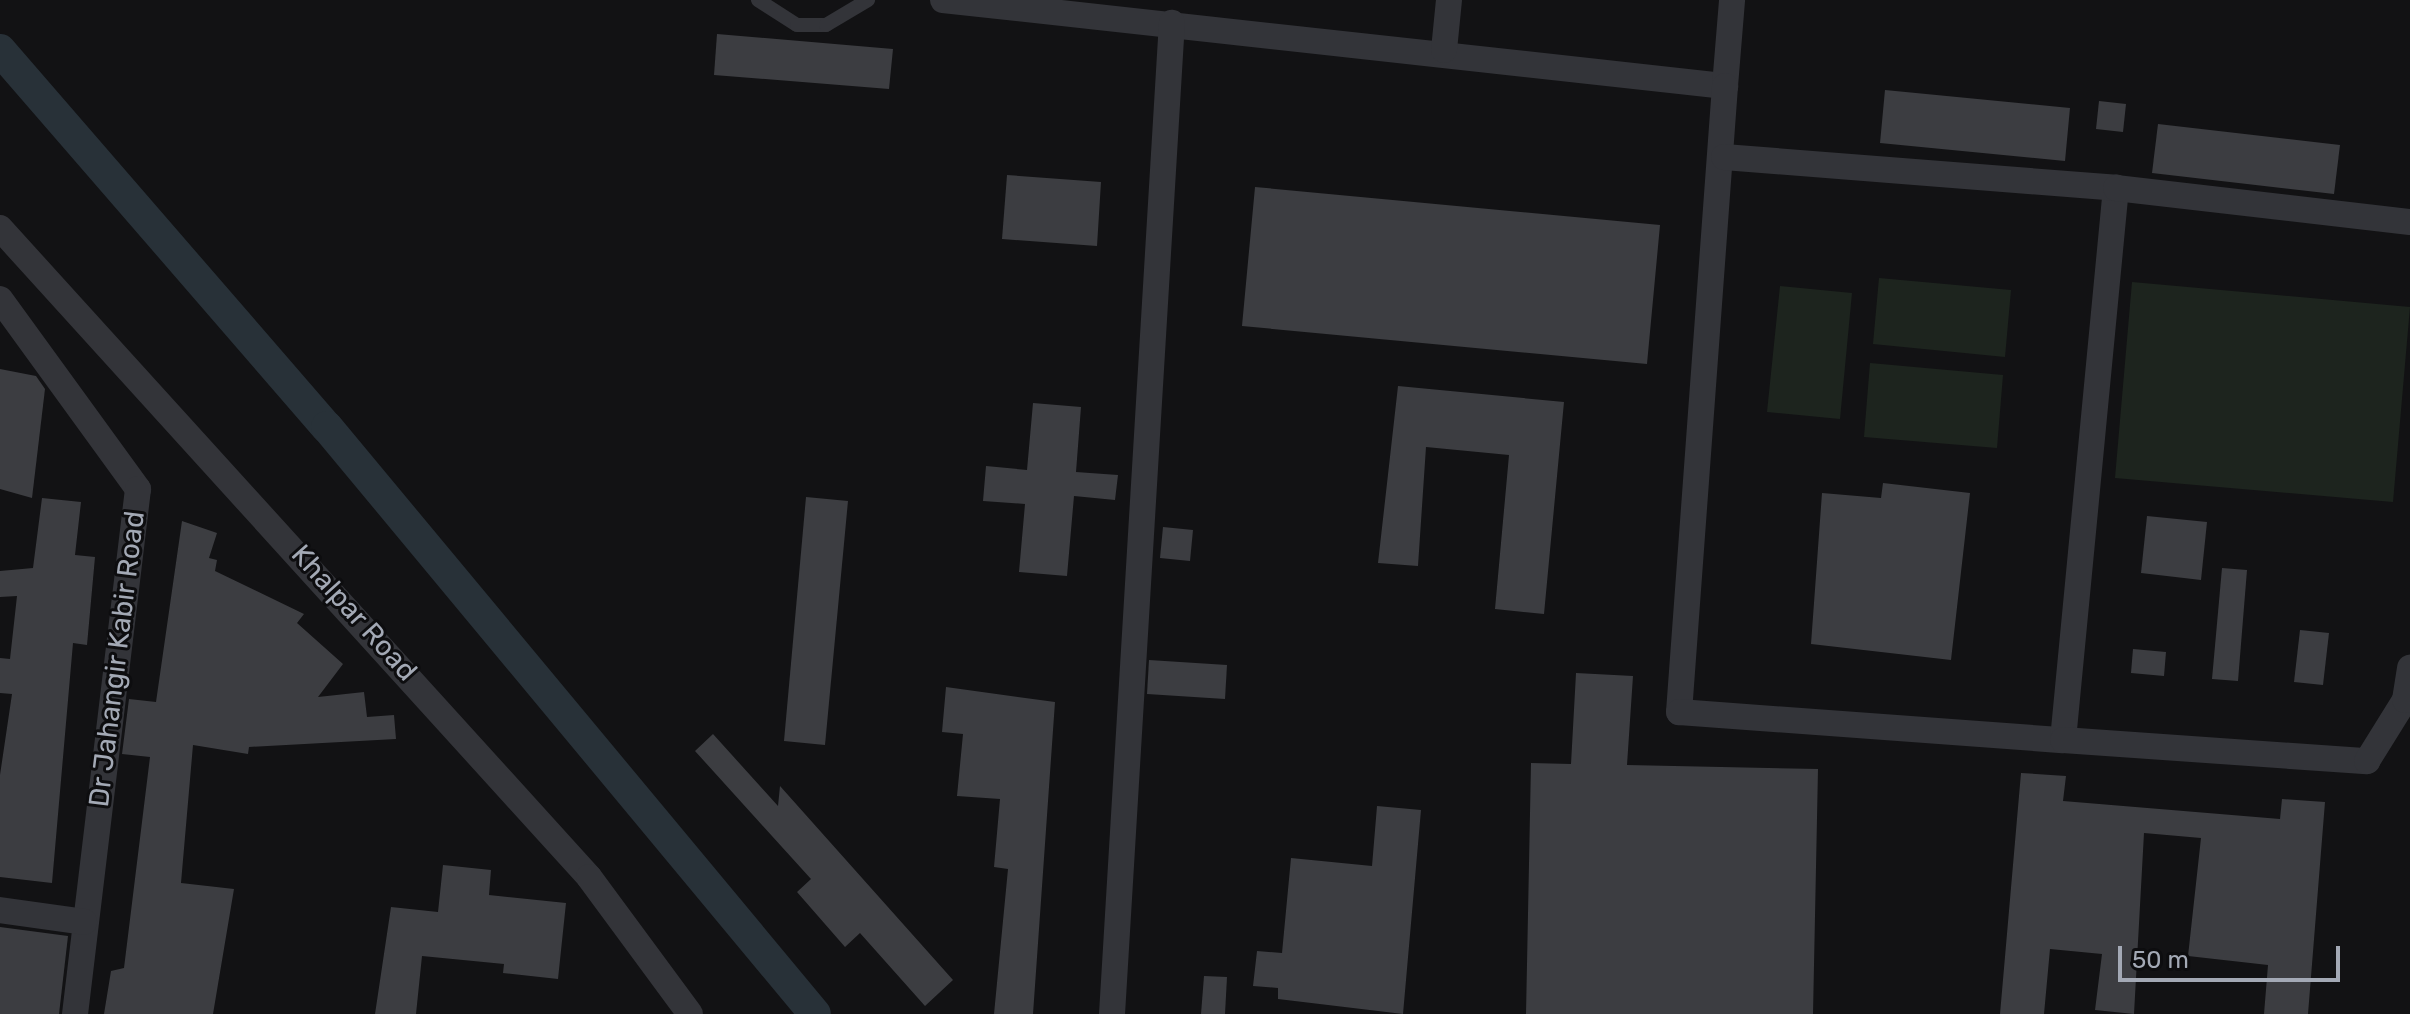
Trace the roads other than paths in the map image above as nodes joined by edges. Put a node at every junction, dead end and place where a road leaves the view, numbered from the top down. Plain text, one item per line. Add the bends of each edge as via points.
1 (758, 0) edge
2 (868, 0) edge
3 (943, 0) edge
4 (1449, 0) edge
5 (1732, 0) edge
6 (1172, 23) junction
7 (1444, 50) junction
8 (1725, 86) junction
9 (1724, 157) junction
10 (2116, 188) junction
11 (2410, 222) edge
12 (0, 228) edge
13 (0, 299) edge
14 (2410, 667) edge
15 (2063, 740) junction
16 (0, 910) edge
17 (84, 922) junction
18 (75, 1014) edge
19 (690, 1014) edge
20 (1112, 1014) edge

1 - 2 lane via 797,25 826,25
3 - 6 street
4 - 7 street
5 - 8 street
6 - 7 street
6 - 20 street
7 - 8 street
8 - 9 street
9 - 10 street
9 - 15 street via 1679,712
10 - 11 street
10 - 15 street
12 - 19 street, Khalpar Road via 589,877
13 - 17 street, Dr Jahangir Kabir Road via 138,489
14 - 15 street via 2405,700 2367,761
16 - 17 street
17 - 18 street, Dr Jahangir Kabir Road

